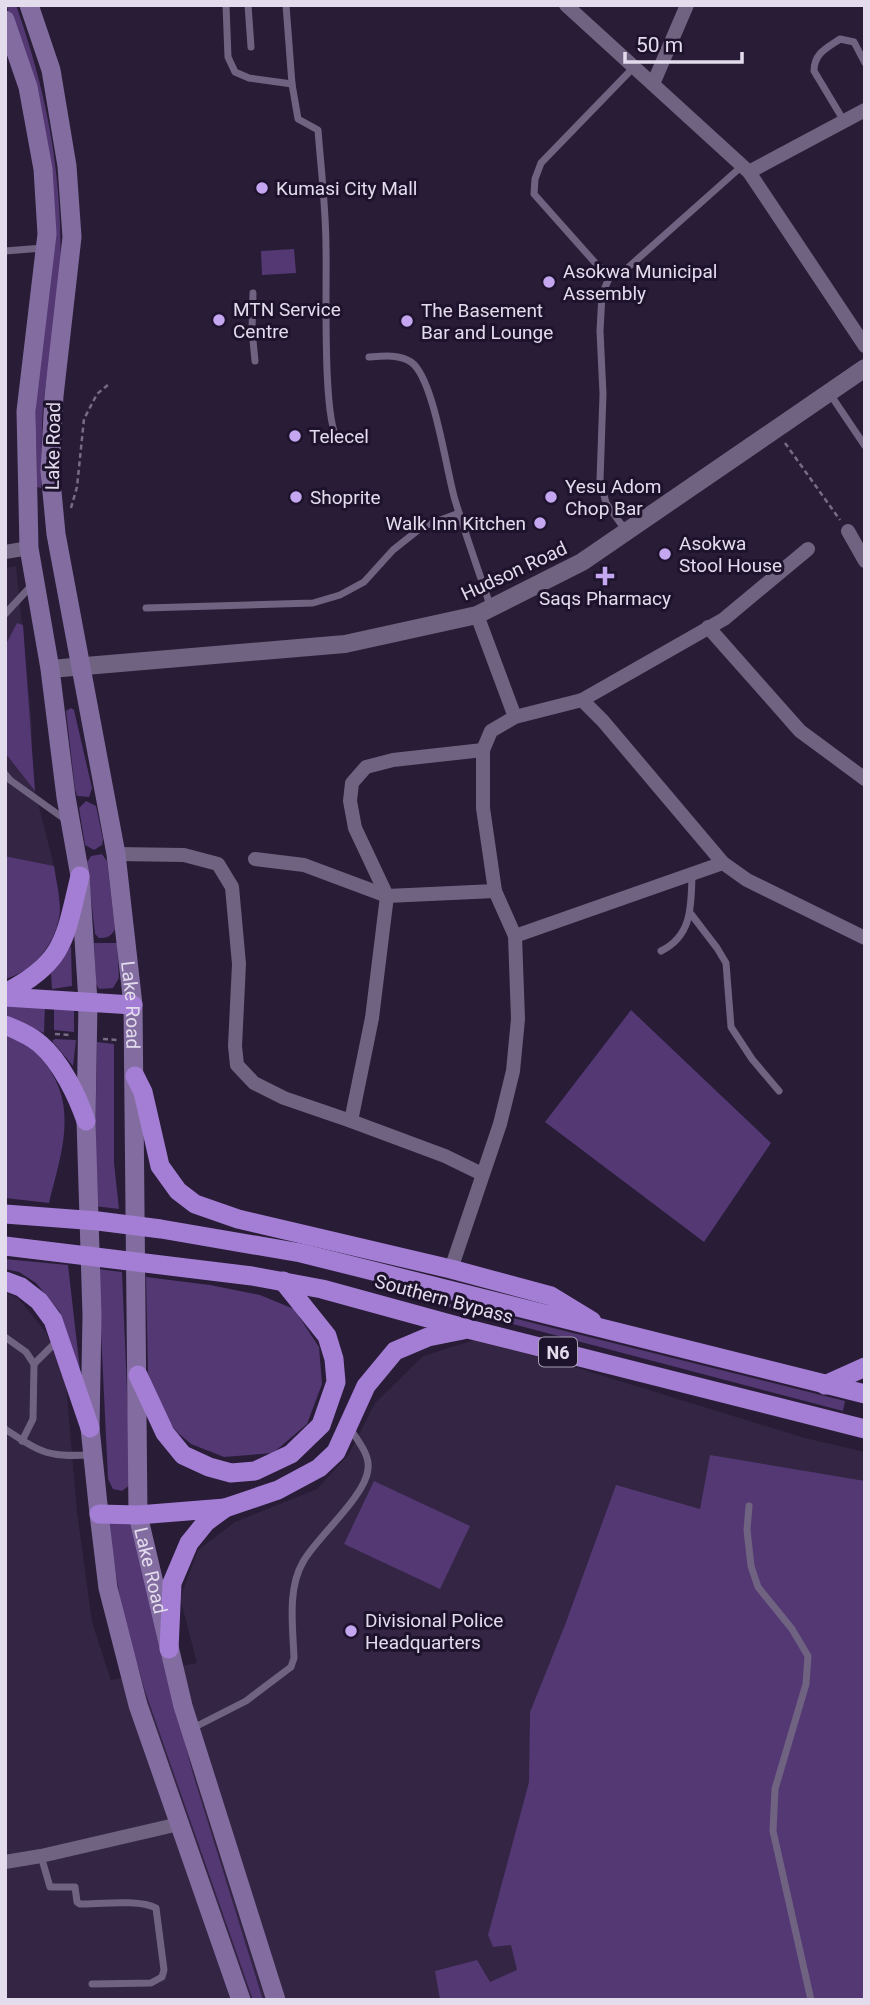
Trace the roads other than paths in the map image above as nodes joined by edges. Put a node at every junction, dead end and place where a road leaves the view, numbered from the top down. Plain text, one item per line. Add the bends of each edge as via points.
1 (29, 5) edge
2 (226, 5) edge
3 (248, 5) edge
4 (286, 5) edge
5 (566, 5) edge
6 (687, 5) edge
7 (5, 20) edge
8 (251, 47) dead end
9 (865, 63) edge
10 (634, 66) junction
11 (292, 84) junction
12 (653, 84) junction
13 (865, 110) edge
14 (844, 121) junction
15 (745, 169) junction
16 (45, 247) junction
17 (5, 251) edge
18 (611, 274) junction
19 (253, 293) dead end
20 (865, 346) edge
21 (369, 357) dead end
22 (255, 361) dead end
23 (865, 368) edge
24 (830, 393) junction
25 (338, 440) dead end
26 (865, 446) edge
27 (459, 513) junction
28 (848, 531) road end
29 (626, 532) junction
30 (29, 548) junction
31 (808, 549) dead end
32 (5, 552) edge
33 (865, 561) edge
34 (35, 582) junction
35 (146, 608) dead end
36 (484, 611) junction
37 (5, 614) edge
38 (708, 627) junction
39 (82, 665) junction
40 (50, 669) junction
41 (582, 700) junction
42 (515, 717) junction
43 (483, 750) junction
44 (5, 774) edge
45 (865, 779) edge
46 (70, 822) junction
47 (116, 854) junction
48 (255, 859) dead end
49 (723, 863) junction
50 (692, 874) junction
51 (80, 876) junction
52 (495, 891) junction
53 (387, 896) junction
54 (691, 914) junction
55 (515, 936) junction
56 (865, 938) edge
57 (661, 951) dead end
58 (5, 995) edge
59 (88, 1002) junction
60 (133, 1005) junction
61 (5, 1025) edge
62 (135, 1076) junction
63 (779, 1091) dead end
64 (86, 1121) junction
65 (351, 1121) junction
66 (482, 1174) junction
67 (5, 1214) edge
68 (5, 1246) edge
69 (451, 1269) junction
70 (5, 1281) edge
71 (283, 1281) junction
72 (468, 1329) junction
73 (604, 1329) junction
74 (5, 1337) edge
75 (59, 1339) junction
76 (34, 1364) junction
77 (865, 1367) edge
78 (138, 1375) junction
79 (825, 1385) junction
80 (865, 1394) edge
81 (864, 1426) edge
82 (90, 1427) junction
83 (349, 1427) junction
84 (5, 1429) edge
85 (22, 1441) junction
86 (93, 1455) junction
87 (749, 1507) dead end
88 (225, 1508) junction
89 (99, 1514) junction
90 (138, 1515) junction
91 (169, 1649) junction
92 (190, 1730) junction
93 (179, 1824) junction
94 (41, 1856) junction
95 (5, 1862) edge
96 (92, 1984) dead end
97 (241, 2000) edge
98 (276, 2000) edge
99 (811, 2000) edge

1 - 39 main road, Lake Road via 51,70 67,166 72,237 50,471 56,534
2 - 11 lane via 228,57 234,72
3 - 8 lane
4 - 11 lane
5 - 10 street
6 - 12 street
7 - 16 main road, Lake Road via 28,87 43,169
9 - 14 lane via 854,42 840,39 814,62 814,71
10 - 12 street
10 - 18 lane via 541,163 535,179 534,194 598,266
11 - 25 lane via 298,119 318,130 330,401
12 - 15 street
13 - 14 street
14 - 15 street
15 - 18 lane via 623,272
15 - 20 street
16 - 17 lane
16 - 30 main road, Lake Road via 26,411
18 - 29 lane via 602,294 600,331 600,480 606,503
19 - 22 lane
21 - 27 lane via 396,356 412,362 422,375
23 - 24 street, Hudson Road
24 - 26 lane
24 - 29 street, Hudson Road
27 - 35 lane via 422,527 364,582 340,595 313,603
27 - 36 lane
28 - 33 street
29 - 36 street, Hudson Road via 582,562
30 - 32 street
30 - 34 main road, Lake Road
31 - 38 street via 724,619
34 - 37 lane
34 - 40 main road, Lake Road
36 - 39 street, Hudson Road via 345,644
36 - 42 street
38 - 41 street
38 - 45 street via 800,731
39 - 40 street, Hudson Road
39 - 47 main road, Lake Road
40 - 46 main road, Lake Road
41 - 42 street
41 - 49 street
42 - 43 street via 491,731
43 - 52 street via 483,808
43 - 53 street via 393,760 366,767 352,783 355,828
44 - 46 lane
46 - 51 main road, Lake Road
47 - 60 main road, Lake Road
47 - 65 street via 184,855 218,864 232,887 239,964 237,1065 254,1083 284,1098
48 - 53 street via 304,865
49 - 50 street
49 - 56 street via 747,880
50 - 54 lane
50 - 55 street
51 - 58 highway via 65,935 52,960
51 - 59 main road, Lake Road
52 - 53 street
52 - 55 street
53 - 65 street via 372,1017
54 - 57 lane via 679,938
54 - 63 lane via 726,963 731,1027
55 - 66 street via 518,1019 513,1071
58 - 59 highway
59 - 60 highway
59 - 64 main road, Lake Road
60 - 62 main road, Lake Road
61 - 64 highway via 41,1045 67,1079
62 - 69 highway via 160,1166 177,1191 195,1203 238,1219
62 - 78 main road, Lake Road
64 - 82 main road, Lake Road
65 - 66 street
66 - 69 street
67 - 73 highway, Southern Bypass / N6 via 161,1229 301,1253
68 - 71 highway, Southern Bypass / N6
69 - 73 highway via 551,1296
70 - 75 highway via 39,1301 53,1320
71 - 72 highway, Southern Bypass / N6
71 - 78 highway via 327,1336 336,1382 321,1425 291,1454 255,1471 231,1473 183,1455 165,1433
72 - 81 highway, Southern Bypass / N6
72 - 83 highway via 428,1337 395,1351 366,1386
73 - 79 highway, Southern Bypass / N6
74 - 76 lane via 19,1345
75 - 76 lane
75 - 82 highway
76 - 85 lane via 33,1419
77 - 79 highway
78 - 90 main road, Lake Road
79 - 80 highway, Southern Bypass / N6
82 - 86 main road, Lake Road
83 - 88 highway via 336,1452 318,1468 278,1490
83 - 92 lane via 369,1469 362,1486 302,1562 292,1615 291,1667 246,1701
84 - 85 lane
85 - 86 lane via 57,1457
86 - 89 main road, Lake Road
87 - 99 lane via 751,1566 758,1587 808,1656 806,1684 775,1789 773,1831
88 - 90 highway
88 - 91 highway via 206,1522 189,1544 172,1583
89 - 90 highway
89 - 93 main road, Lake Road via 108,1588 138,1705
90 - 91 main road, Lake Road
91 - 92 main road, Lake Road
92 - 98 main road, Lake Road
93 - 94 street
93 - 97 main road, Lake Road
94 - 95 street
94 - 96 lane via 50,1887 75,1887 79,1904 156,1908 162,1977 151,1983

